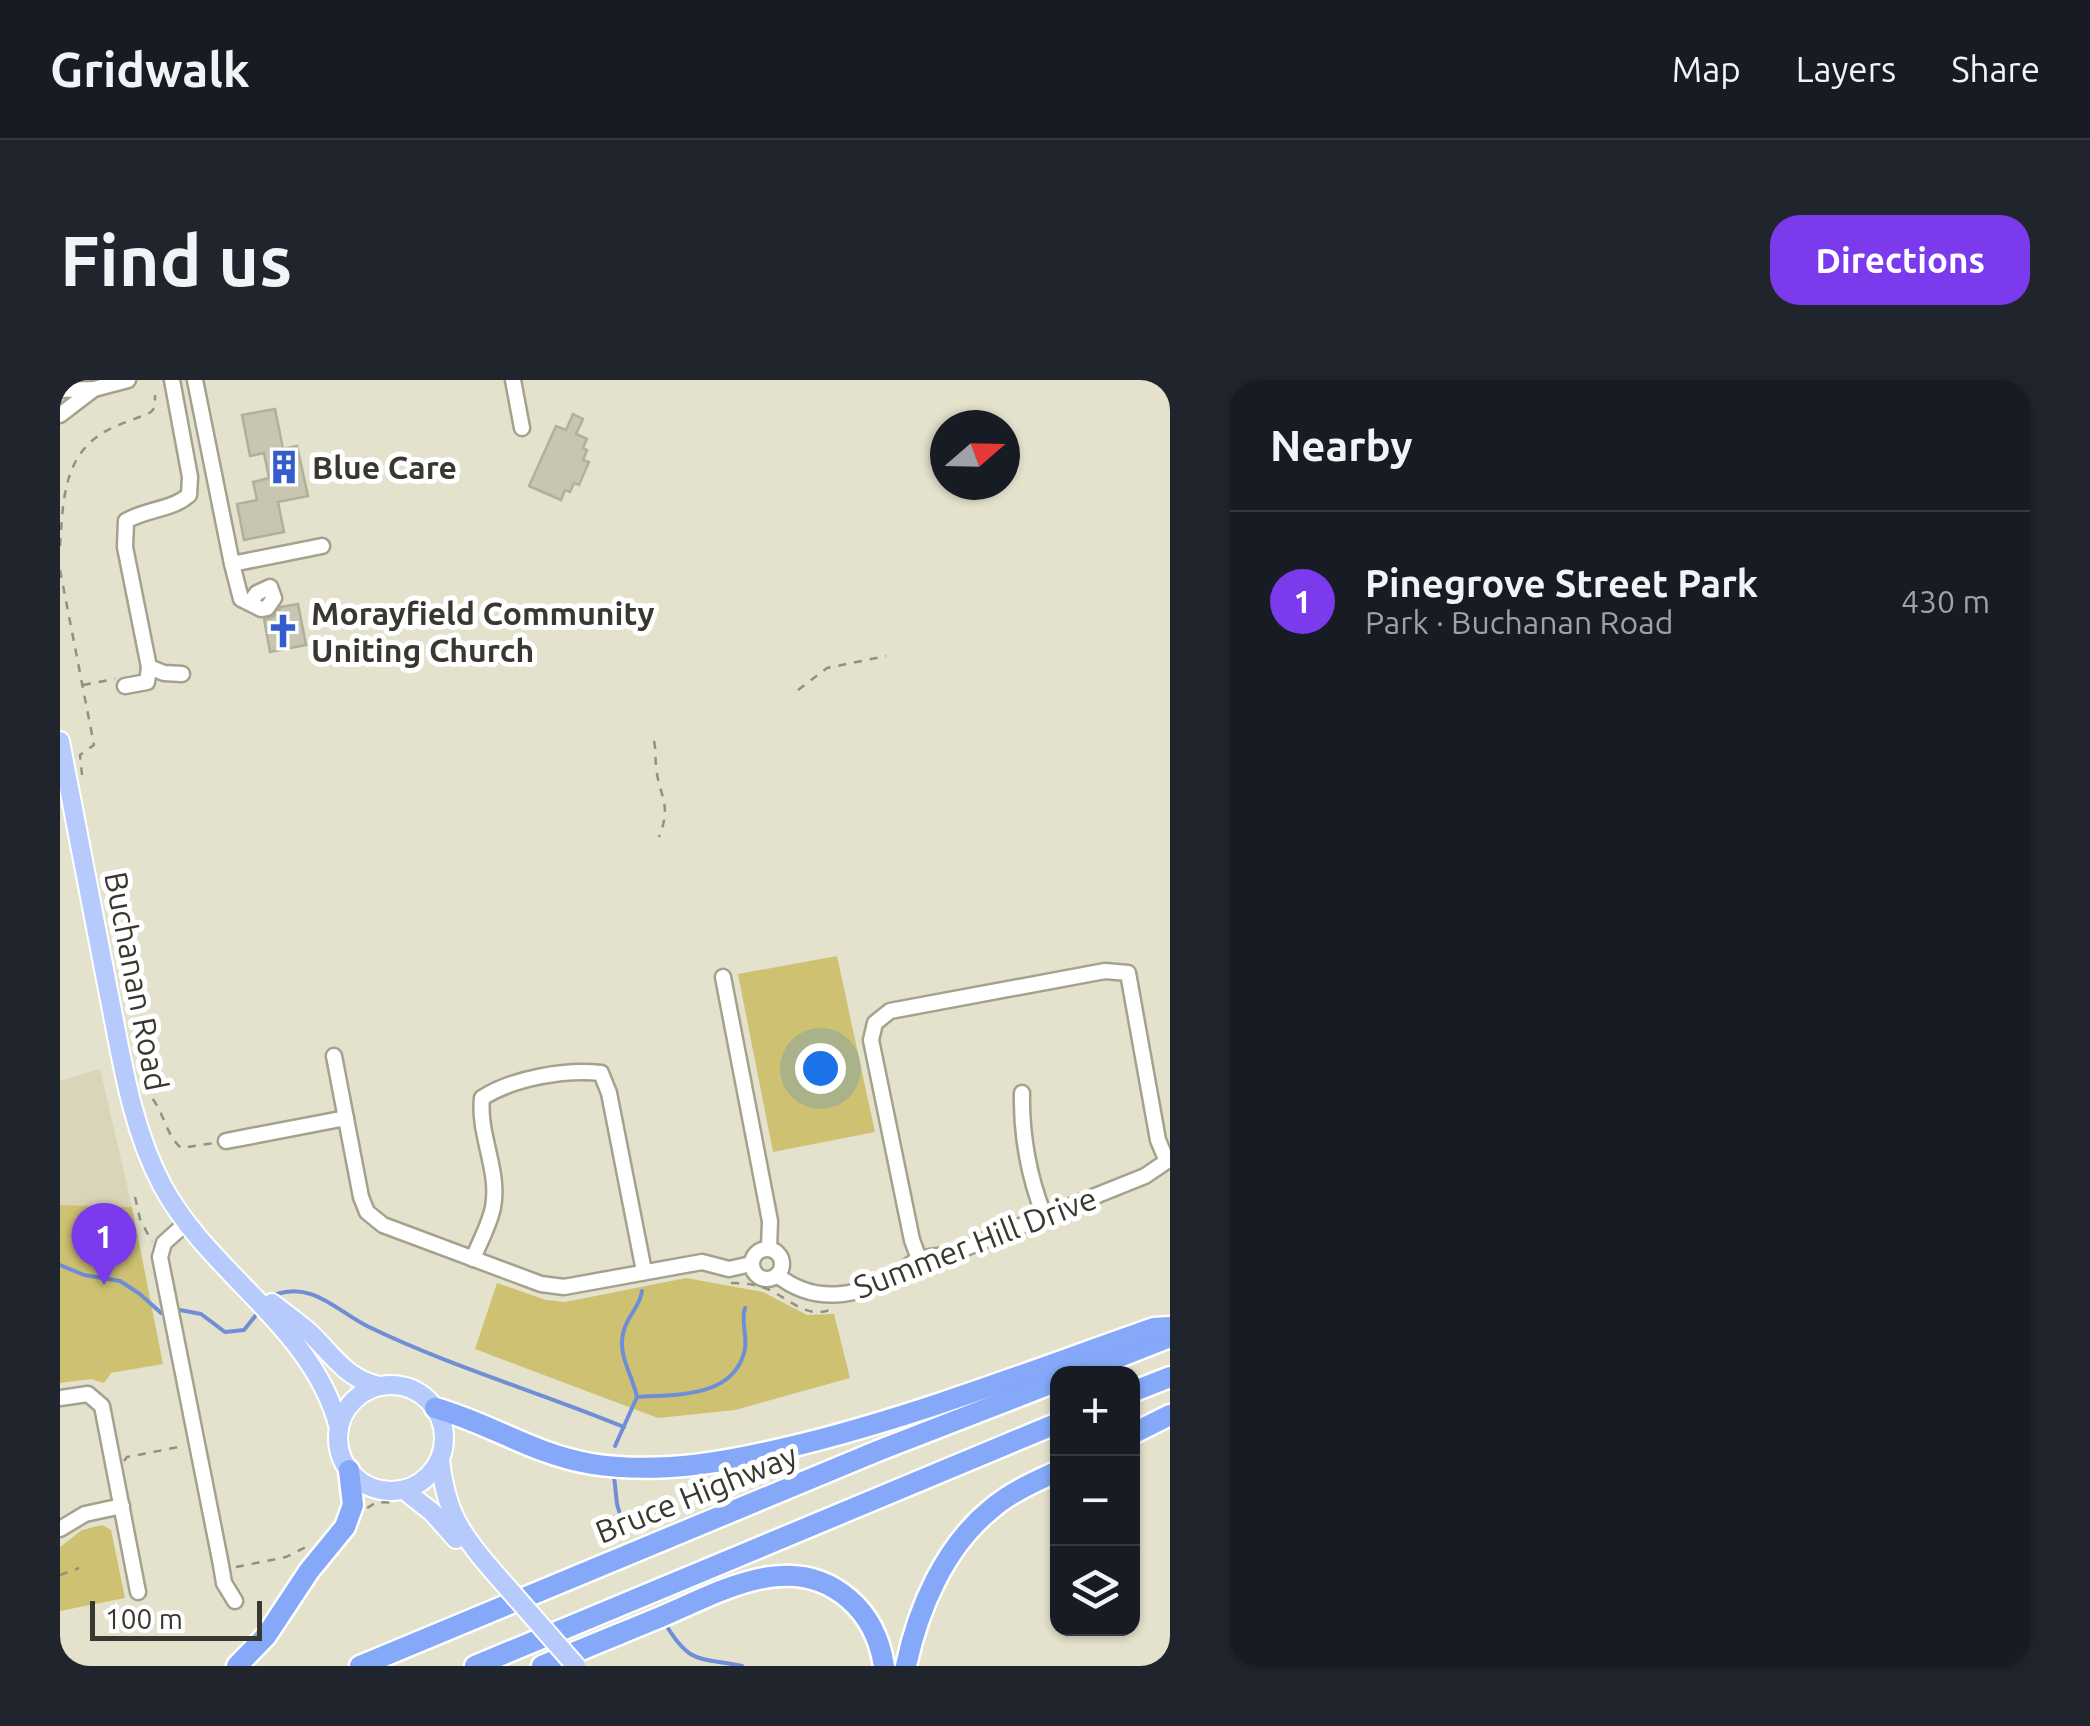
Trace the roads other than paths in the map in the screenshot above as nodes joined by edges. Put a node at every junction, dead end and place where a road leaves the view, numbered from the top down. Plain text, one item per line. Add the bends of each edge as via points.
1 (128, 380) edge
2 (172, 380) edge
3 (195, 380) edge
4 (513, 380) edge
5 (94, 389) junction
6 (60, 390) edge
7 (60, 415) edge
8 (522, 428) dead end
9 (322, 546) dead end
10 (232, 564) junction
11 (251, 602) dead end
12 (149, 667) junction
13 (182, 674) dead end
14 (125, 686) dead end
15 (60, 740) edge
16 (724, 977) dead end
17 (334, 1056) dead end
18 (1022, 1093) dead end
19 (346, 1118) junction
20 (226, 1141) road end
21 (1168, 1159) edge
22 (1044, 1215) junction
23 (185, 1224) junction
24 (769, 1248) junction
25 (213, 1256) junction
26 (919, 1258) junction
27 (472, 1259) junction
28 (752, 1264) junction
29 (644, 1271) junction
30 (778, 1275) junction
31 (1170, 1327) edge
32 (1170, 1337) edge
33 (1096, 1366) edge
34 (1170, 1377) edge
35 (1050, 1384) edge
36 (379, 1386) junction
37 (1140, 1389) edge
38 (60, 1398) edge
39 (435, 1408) junction
40 (1170, 1415) edge
41 (1050, 1427) edge
42 (339, 1428) junction
43 (1140, 1430) edge
44 (440, 1460) junction
45 (349, 1470) junction
46 (1050, 1475) edge
47 (404, 1490) junction
48 (122, 1506) junction
49 (60, 1529) edge
50 (489, 1572) junction
51 (138, 1592) dead end
52 (235, 1601) dead end
53 (237, 1666) edge
54 (360, 1666) edge
55 (475, 1666) edge
56 (542, 1666) edge
57 (566, 1666) edge
58 (576, 1666) edge
59 (884, 1666) edge
60 (906, 1666) edge

1 - 5 street
2 - 12 street via 190,495 126,521 125,548
3 - 10 street
4 - 8 street
5 - 6 street
5 - 7 street
9 - 10 street
10 - 11 street via 241,599
12 - 13 street
12 - 14 street via 147,682
15 - 23 main road, Buchanan Road via 134,1114
16 - 24 street via 770,1221
17 - 19 street
18 - 22 street
19 - 20 street
19 - 27 street via 367,1212 383,1225
21 - 22 street, Summer Hill Drive via 1145,1176
21 - 26 street via 1158,1140 1128,972 890,1012 875,1023 871,1040
22 - 26 street, Summer Hill Drive via 948,1255
23 - 25 main road, Buchanan Road
23 - 52 street via 160,1250 224,1583
24 - 28 street via 757,1252
24 - 30 street via 782,1259
25 - 36 main road, Buchanan Road via 304,1328 340,1367
25 - 42 main road, Buchanan Road via 304,1353
26 - 30 street, Summer Hill Drive via 896,1275 844,1293 817,1296
27 - 29 street via 564,1286
27 - 29 street via 493,1207 482,1098 499,1087 580,1071 601,1074 609,1093
28 - 29 street via 729,1269 702,1262
28 - 30 street via 762,1279
31 - 39 highway via 883,1422 673,1468 564,1458
32 - 33 highway
34 - 37 highway
35 - 54 highway, Bruce Highway
36 - 39 main road via 409,1388
36 - 42 main road via 353,1402
38 - 48 street via 88,1394 102,1406
39 - 44 main road via 445,1438
40 - 43 highway
41 - 55 highway
42 - 45 main road
44 - 47 main road via 428,1477
44 - 50 main road via 452,1515
45 - 47 main road via 374,1488
45 - 53 highway via 353,1505 345,1528
46 - 60 highway via 1014,1492 970,1530 932,1589
47 - 50 main road
48 - 49 street via 85,1514
48 - 51 street
50 - 57 main road, bridge
50 - 58 main road, bridge
56 - 59 highway via 746,1582 789,1575 825,1584 857,1606 876,1636

